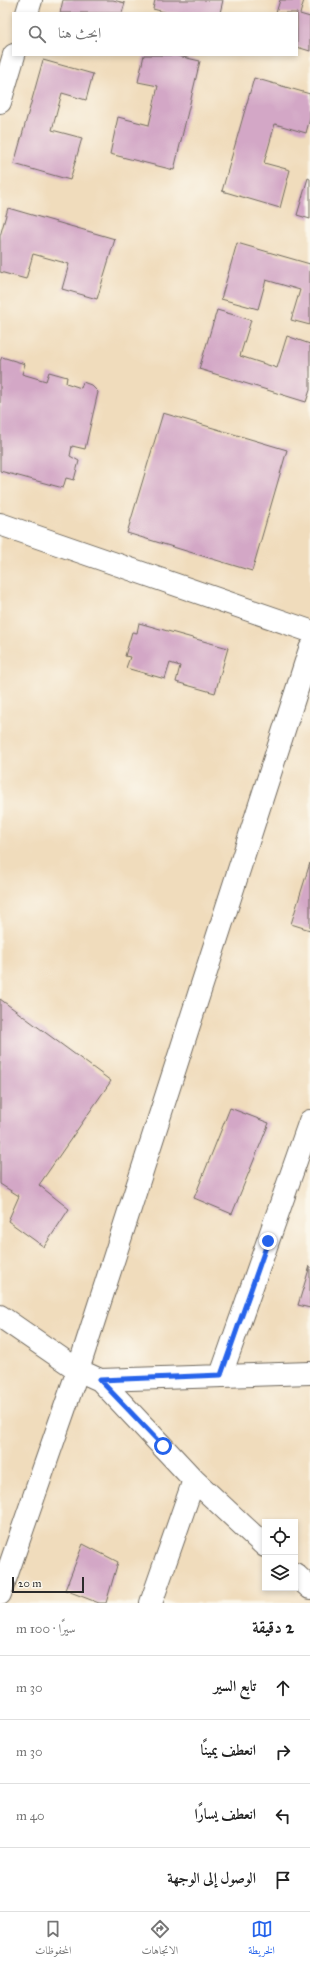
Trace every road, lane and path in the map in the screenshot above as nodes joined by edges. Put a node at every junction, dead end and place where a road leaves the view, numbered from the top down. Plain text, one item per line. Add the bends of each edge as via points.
1 (31, 0) edge
2 (27, 12) edge
3 (14, 56) edge
4 (0, 102) edge
5 (0, 524) edge
6 (310, 631) edge
7 (310, 649) edge
8 (310, 1121) edge
9 (0, 1316) edge
10 (78, 1370) junction
11 (310, 1373) edge
12 (221, 1375) junction
13 (100, 1380) junction
14 (194, 1480) junction
15 (262, 1543) edge
16 (298, 1577) edge
17 (310, 1588) edge
18 (0, 1594) edge
19 (151, 1603) edge

1 - 2 street
3 - 4 street
5 - 6 street
7 - 10 street
8 - 12 street
9 - 10 street
10 - 13 street
10 - 18 street
11 - 12 street
12 - 13 street
13 - 14 street
14 - 15 street
14 - 19 street
16 - 17 street

